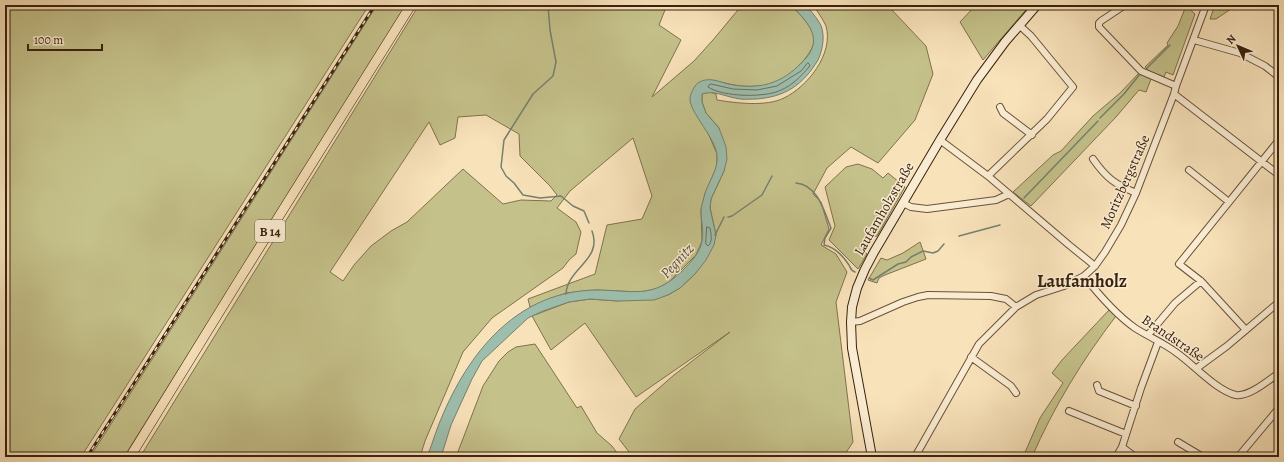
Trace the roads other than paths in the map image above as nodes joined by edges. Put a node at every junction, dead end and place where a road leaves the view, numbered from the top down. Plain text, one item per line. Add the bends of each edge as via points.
1 (411, 5) edge
2 (1037, 5) edge
3 (1125, 5) edge
4 (1205, 5) edge
5 (1020, 25) junction
6 (1194, 40) junction
7 (1279, 77) edge
8 (1176, 86) junction
9 (1174, 94) junction
10 (1000, 107) dead end
11 (1032, 135) junction
12 (940, 140) junction
13 (1279, 140) edge
14 (1093, 159) dead end
15 (1261, 161) junction
16 (1189, 170) dead end
17 (1279, 175) edge
18 (988, 176) junction
19 (1136, 193) junction
20 (1009, 194) junction
21 (1228, 202) junction
22 (903, 203) junction
23 (1095, 266) junction
24 (1084, 276) junction
25 (1201, 281) junction
26 (1279, 302) edge
27 (1016, 307) junction
28 (851, 322) junction
29 (1246, 330) junction
30 (1148, 335) junction
31 (1158, 342) junction
32 (971, 357) junction
33 (1196, 368) junction
34 (1279, 373) edge
35 (1097, 385) dead end
36 (1016, 393) dead end
37 (1136, 406) junction
38 (1279, 408) edge
39 (1070, 411) dead end
40 (1126, 434) junction
41 (1178, 442) dead end
42 (1122, 447) junction
43 (130, 457) edge
44 (872, 457) edge
45 (915, 457) edge
46 (1116, 457) edge
47 (1134, 457) edge
48 (1203, 457) edge
49 (1238, 457) edge

1 - 43 main road, B 14
2 - 5 main road, Laufamholzstraße
3 - 8 street via 1101,21 1100,27 1141,71
4 - 6 street, Moritzbergstraße
5 - 11 street via 1073,87
5 - 12 main road, Laufamholzstraße via 977,80
6 - 7 street via 1240,53 1265,66
6 - 8 street, Moritzbergstraße
8 - 9 street, Moritzbergstraße
9 - 15 street
9 - 19 street, Moritzbergstraße
10 - 11 street via 1003,113
11 - 18 street
12 - 18 street
12 - 22 main road, Laufamholzstraße
13 - 15 street
14 - 19 street via 1111,181
15 - 17 street
15 - 21 street
16 - 21 street
18 - 20 street
19 - 23 street, Moritzbergstraße via 1117,232
20 - 22 street via 996,200 927,209
20 - 23 street
21 - 25 street via 1179,264
22 - 28 main road, Laufamholzstraße via 862,274 855,293
23 - 24 street, Moritzbergstraße
24 - 27 street, Moritzbergstraße via 1036,295
24 - 30 street, Brandstraße via 1117,313
25 - 29 street
25 - 30 street via 1175,303
26 - 29 street
27 - 28 street via 1006,299 995,297 928,295 910,299 860,321
27 - 32 street, Moritzbergstraße via 979,344
28 - 44 main road, Laufamholzstraße via 852,348
29 - 33 street
30 - 31 street, Brandstraße
31 - 33 street, Brandstraße
31 - 37 street
32 - 36 street
32 - 45 street, Moritzbergstraße
33 - 34 street, Brandstraße via 1226,392 1237,395 1248,393
35 - 37 street via 1099,391
37 - 40 street
38 - 49 street
39 - 40 street
40 - 42 street
41 - 48 street
42 - 46 street
42 - 47 street

